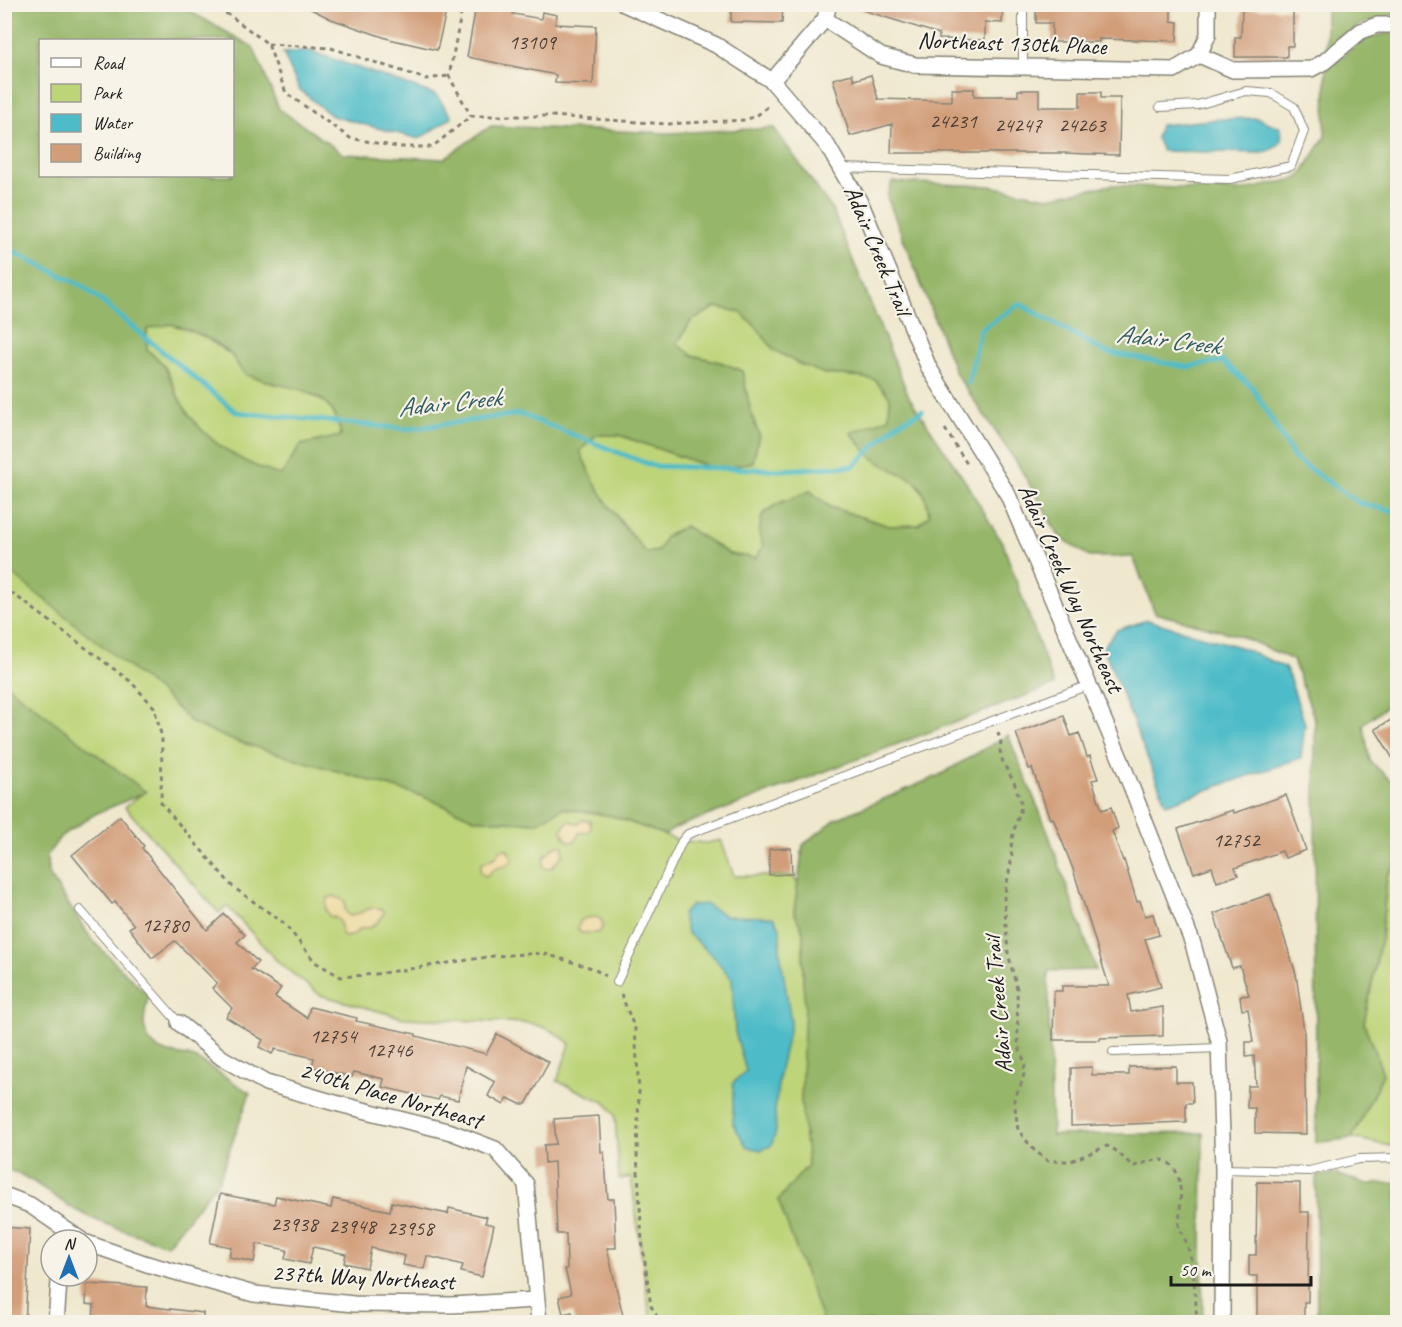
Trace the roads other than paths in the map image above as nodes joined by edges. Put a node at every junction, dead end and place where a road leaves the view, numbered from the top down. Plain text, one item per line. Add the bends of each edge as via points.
1 (624, 4) edge
2 (1023, 4) edge
3 (1208, 4) edge
4 (827, 12) edge
5 (1398, 25) edge
6 (1199, 55) junction
7 (1023, 67) junction
8 (772, 81) junction
9 (1160, 107) dead end
10 (840, 168) junction
11 (1089, 685) junction
12 (80, 910) dead end
13 (617, 982) road end
14 (179, 1023) joint
15 (1219, 1048) junction
16 (1113, 1052) dead end
17 (1398, 1158) edge
18 (1222, 1169) junction
19 (4, 1195) edge
20 (64, 1228) edge
21 (99, 1247) edge
22 (59, 1288) edge
23 (536, 1300) junction
24 (56, 1323) edge
25 (538, 1323) edge
26 (1222, 1323) edge

1 - 8 street, Adair Creek Way Northeast via 716,45
2 - 7 lane
3 - 6 street via 1208,35
4 - 7 street, Northeast 130th Place via 881,56 915,66
4 - 8 street
5 - 6 street via 1377,25 1361,31 1311,69 1233,70
6 - 7 street, Northeast 130th Place via 1174,70
8 - 10 street, Adair Creek Way Northeast via 827,146
9 - 10 lane via 1197,105 1246,91 1271,93 1294,107 1304,131 1291,166 1230,179
10 - 11 street, Adair Creek Way Northeast via 862,206 929,368 1008,495
11 - 13 lane via 688,834
11 - 15 street, Adair Creek Way Northeast via 1193,944
12 - 14 lane
14 - 23 street, 240th Place Northeast via 222,1058 266,1083 451,1132 495,1149 526,1184
15 - 16 lane
15 - 18 street, Adair Creek Way Northeast
17 - 18 lane via 1359,1159 1309,1170
18 - 26 street, Adair Creek Way Northeast
19 - 20 street via 30,1205
21 - 23 street, 237th Way Northeast via 254,1294 354,1304 452,1305
22 - 24 street
23 - 25 street, 240th Place Northeast

